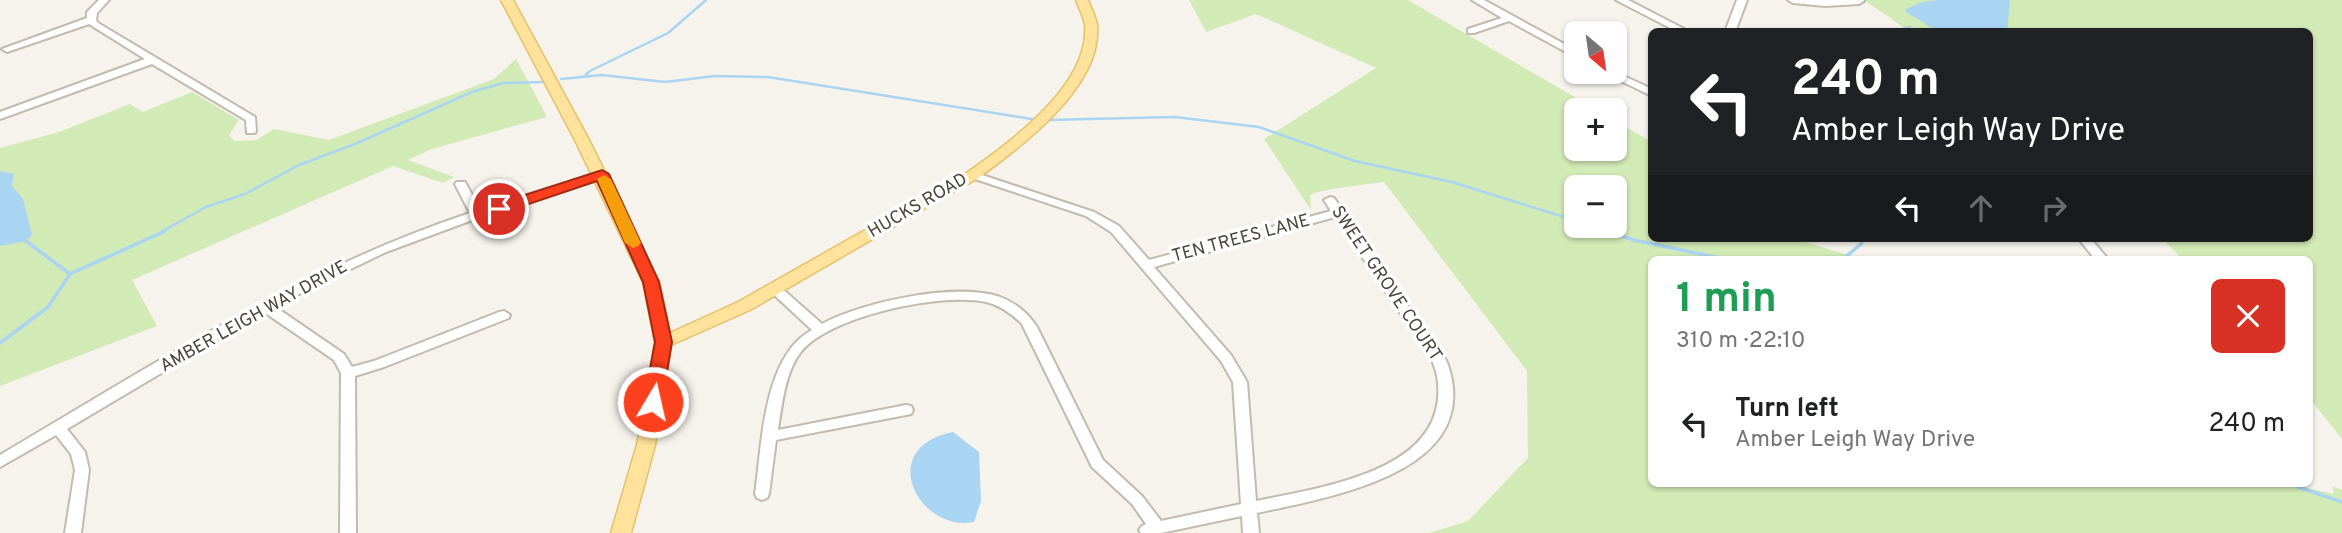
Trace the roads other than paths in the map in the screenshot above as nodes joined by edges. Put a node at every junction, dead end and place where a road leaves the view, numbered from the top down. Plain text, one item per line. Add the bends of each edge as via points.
1 (104, 0) edge
2 (507, 0) edge
3 (1082, 0) edge
4 (1477, 0) edge
5 (1621, 0) edge
6 (1742, 0) edge
7 (1793, 0) edge
8 (1859, 1) edge
9 (1510, 18) junction
10 (91, 20) junction
11 (1678, 28) edge
12 (1732, 28) edge
13 (1471, 32) dead end
14 (1564, 48) edge
15 (8, 49) dead end
16 (153, 60) junction
17 (1628, 82) edge
18 (1648, 91) edge
19 (0, 116) edge
20 (251, 131) dead end
21 (602, 174) junction
22 (974, 175) junction
23 (461, 184) dead end
24 (1333, 206) joint
25 (478, 216) junction
26 (2087, 242) edge
27 (2099, 256) edge
28 (1146, 265) junction
29 (774, 288) junction
30 (265, 306) junction
31 (504, 315) dead end
32 (819, 329) junction
33 (663, 342) junction
34 (348, 373) junction
35 (906, 410) dead end
36 (58, 428) junction
37 (772, 436) junction
38 (0, 462) edge
39 (762, 494) dead end
40 (1250, 509) junction
41 (72, 533) edge
42 (348, 533) edge
43 (621, 533) edge
44 (1251, 533) edge

1 - 10 street via 92,12
2 - 21 main road
3 - 22 main road, HUCKS ROAD via 1091,23 1088,53 1075,79 1035,127
4 - 9 street
5 - 11 street
6 - 12 street
7 - 8 street
9 - 13 street
9 - 14 street
10 - 15 street
10 - 16 street
16 - 19 street
16 - 20 street via 251,119
17 - 18 street
21 - 25 street, AMBER LEIGH WAY DRIVE
21 - 33 main road via 651,282
22 - 28 street via 1090,214 1115,229
22 - 29 main road, HUCKS ROAD
23 - 25 street
24 - 28 street, TEN TREES LANE
24 - 40 street, SWEET GROVE COURT via 1440,364 1447,384 1445,411 1436,433 1396,468 1353,485
25 - 30 street, AMBER LEIGH WAY DRIVE via 352,262
26 - 27 street
28 - 40 street via 1226,358 1240,382
29 - 32 street
29 - 33 main road, HUCKS ROAD via 717,320
30 - 34 street via 339,357
30 - 36 street, AMBER LEIGH WAY DRIVE
31 - 34 street
32 - 37 street via 798,346 784,367
32 - 40 street, SWEET GROVE COURT via 860,312 953,296 983,297 1009,306 1031,327 1097,463 1137,500 1152,529
33 - 43 main road via 646,444
34 - 42 street
35 - 37 street
36 - 38 street, AMBER LEIGH WAY DRIVE
36 - 41 street via 78,452 82,470
37 - 39 street
40 - 44 street

